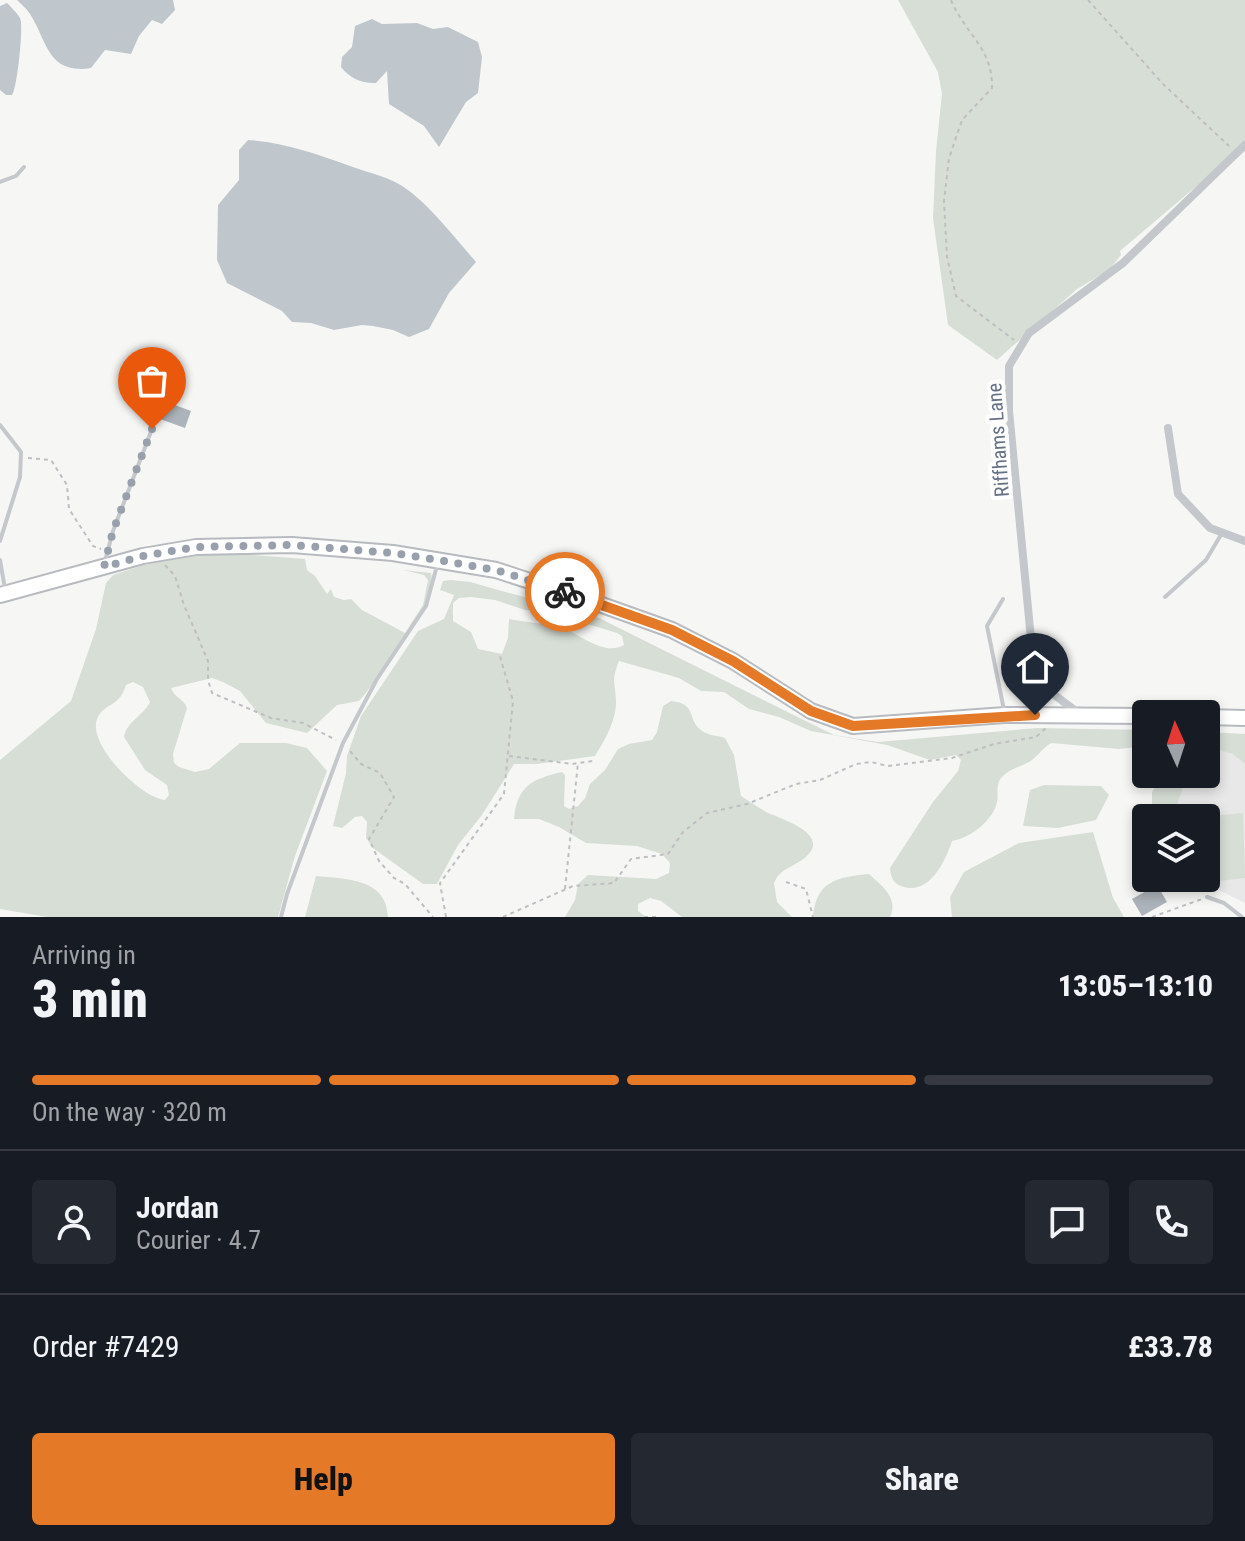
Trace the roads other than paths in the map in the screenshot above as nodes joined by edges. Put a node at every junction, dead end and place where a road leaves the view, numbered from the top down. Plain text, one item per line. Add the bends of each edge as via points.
1 (1245, 145) edge
2 (1236, 152) junction
3 (1245, 159) edge
4 (24, 167) dead end
5 (0, 182) edge
6 (158, 386) dead end
7 (0, 425) edge
8 (1168, 428) dead end
9 (1222, 533) junction
10 (0, 541) edge
11 (1245, 541) edge
12 (0, 560) edge
13 (438, 560) junction
14 (104, 567) junction
15 (3, 594) edge
16 (1165, 597) dead end
17 (1003, 599) dead end
18 (1048, 690) junction
19 (1005, 715) junction
20 (1035, 715) junction
21 (1082, 715) junction
22 (1132, 716) edge
23 (1220, 717) edge
24 (1245, 718) edge
25 (1207, 897) road end
26 (281, 917) edge
27 (1242, 917) edge

1 - 2 street, Riffhams Lane
2 - 3 street
2 - 18 street, Riffhams Lane via 1123,263 1029,333 1009,366 1031,639
4 - 5 lane
6 - 14 lane via 152,429
7 - 10 lane via 21,452 20,477
8 - 9 street via 1178,494 1210,528
9 - 11 street
9 - 16 lane via 1206,560
12 - 15 lane
13 - 14 main road via 292,545 196,547
13 - 19 main road via 496,570 672,630 833,721 873,726
13 - 26 lane via 426,606 377,679 343,743
14 - 15 main road
17 - 19 lane via 987,626
18 - 20 street
18 - 21 street
19 - 20 main road
20 - 21 main road
21 - 22 main road
23 - 24 main road
25 - 27 lane

